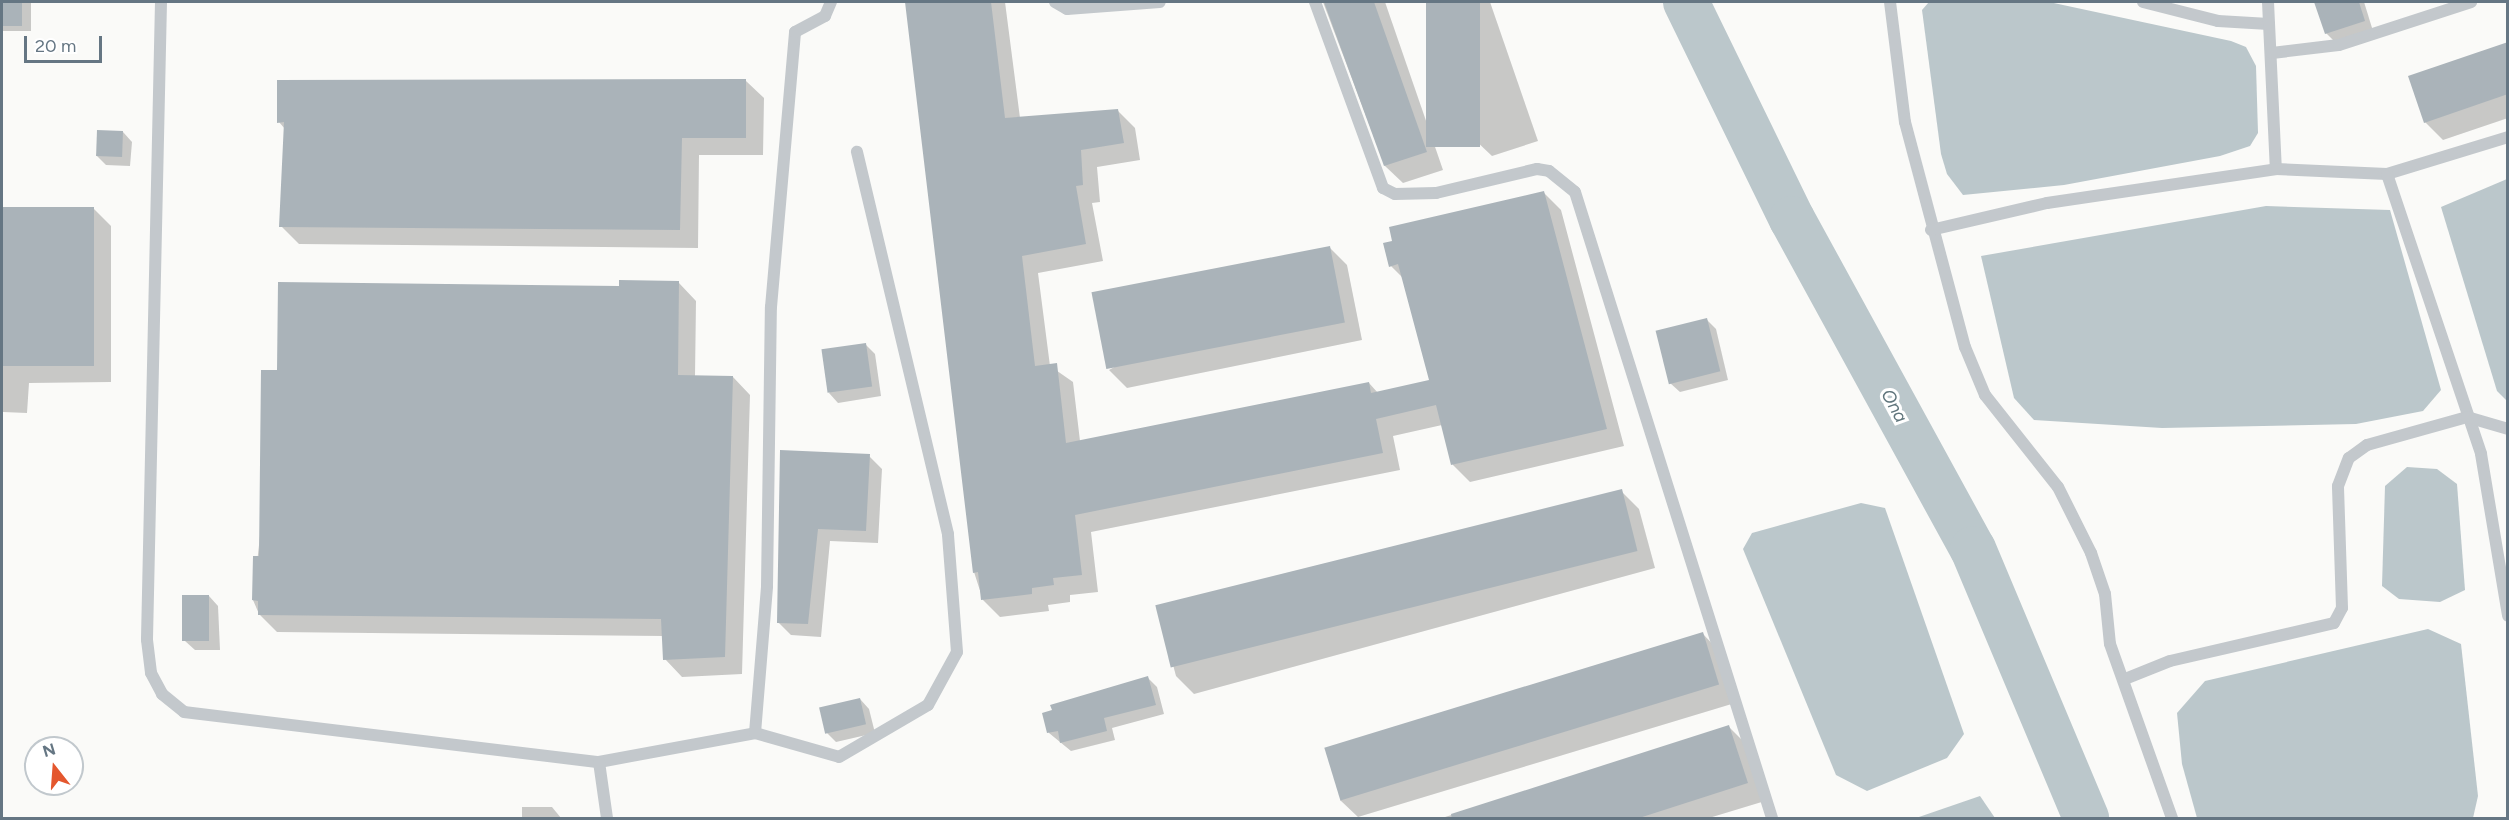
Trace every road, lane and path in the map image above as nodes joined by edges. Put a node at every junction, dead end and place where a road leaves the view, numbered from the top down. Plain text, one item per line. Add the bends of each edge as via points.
1 (161, 2) edge
2 (831, 2) edge
3 (1055, 2) edge
4 (1160, 2) edge
5 (1315, 2) edge
6 (1890, 2) edge
7 (2143, 2) edge
8 (2268, 2) edge
9 (2471, 2) edge
10 (2269, 24) junction
11 (2272, 53) junction
12 (2508, 137) edge
13 (857, 152) dead end
14 (2276, 169) junction
15 (2387, 174) junction
16 (1931, 230) junction
17 (2468, 417) junction
18 (2508, 429) edge
19 (2508, 616) edge
20 (2125, 679) junction
21 (755, 733) junction
22 (599, 762) junction
23 (607, 819) edge
24 (1772, 819) edge
25 (2172, 819) edge

1 - 22 lane via 147,640 151,673 162,694 184,712 227,720
2 - 21 lane via 825,16 795,33 771,307 768,586
3 - 4 lane via 1067,9
5 - 24 lane via 1383,188 1395,194 1437,193 1537,169 1549,171 1575,192
6 - 16 lane via 1905,122
7 - 10 lane via 2218,21
8 - 10 lane
9 - 11 lane via 2339,45
10 - 11 lane
11 - 14 lane
12 - 15 lane
13 - 21 lane via 948,534 957,652 928,705 839,757
14 - 15 lane
14 - 16 lane via 2047,203
15 - 17 lane
16 - 20 lane via 1985,395 2058,487 2091,553 2105,594 2103,614 2110,644
17 - 18 lane
17 - 19 lane via 2481,454
17 - 20 lane via 2367,445 2349,458 2338,486 2342,608 2334,623 2170,661
20 - 25 lane
21 - 22 lane
22 - 23 lane

